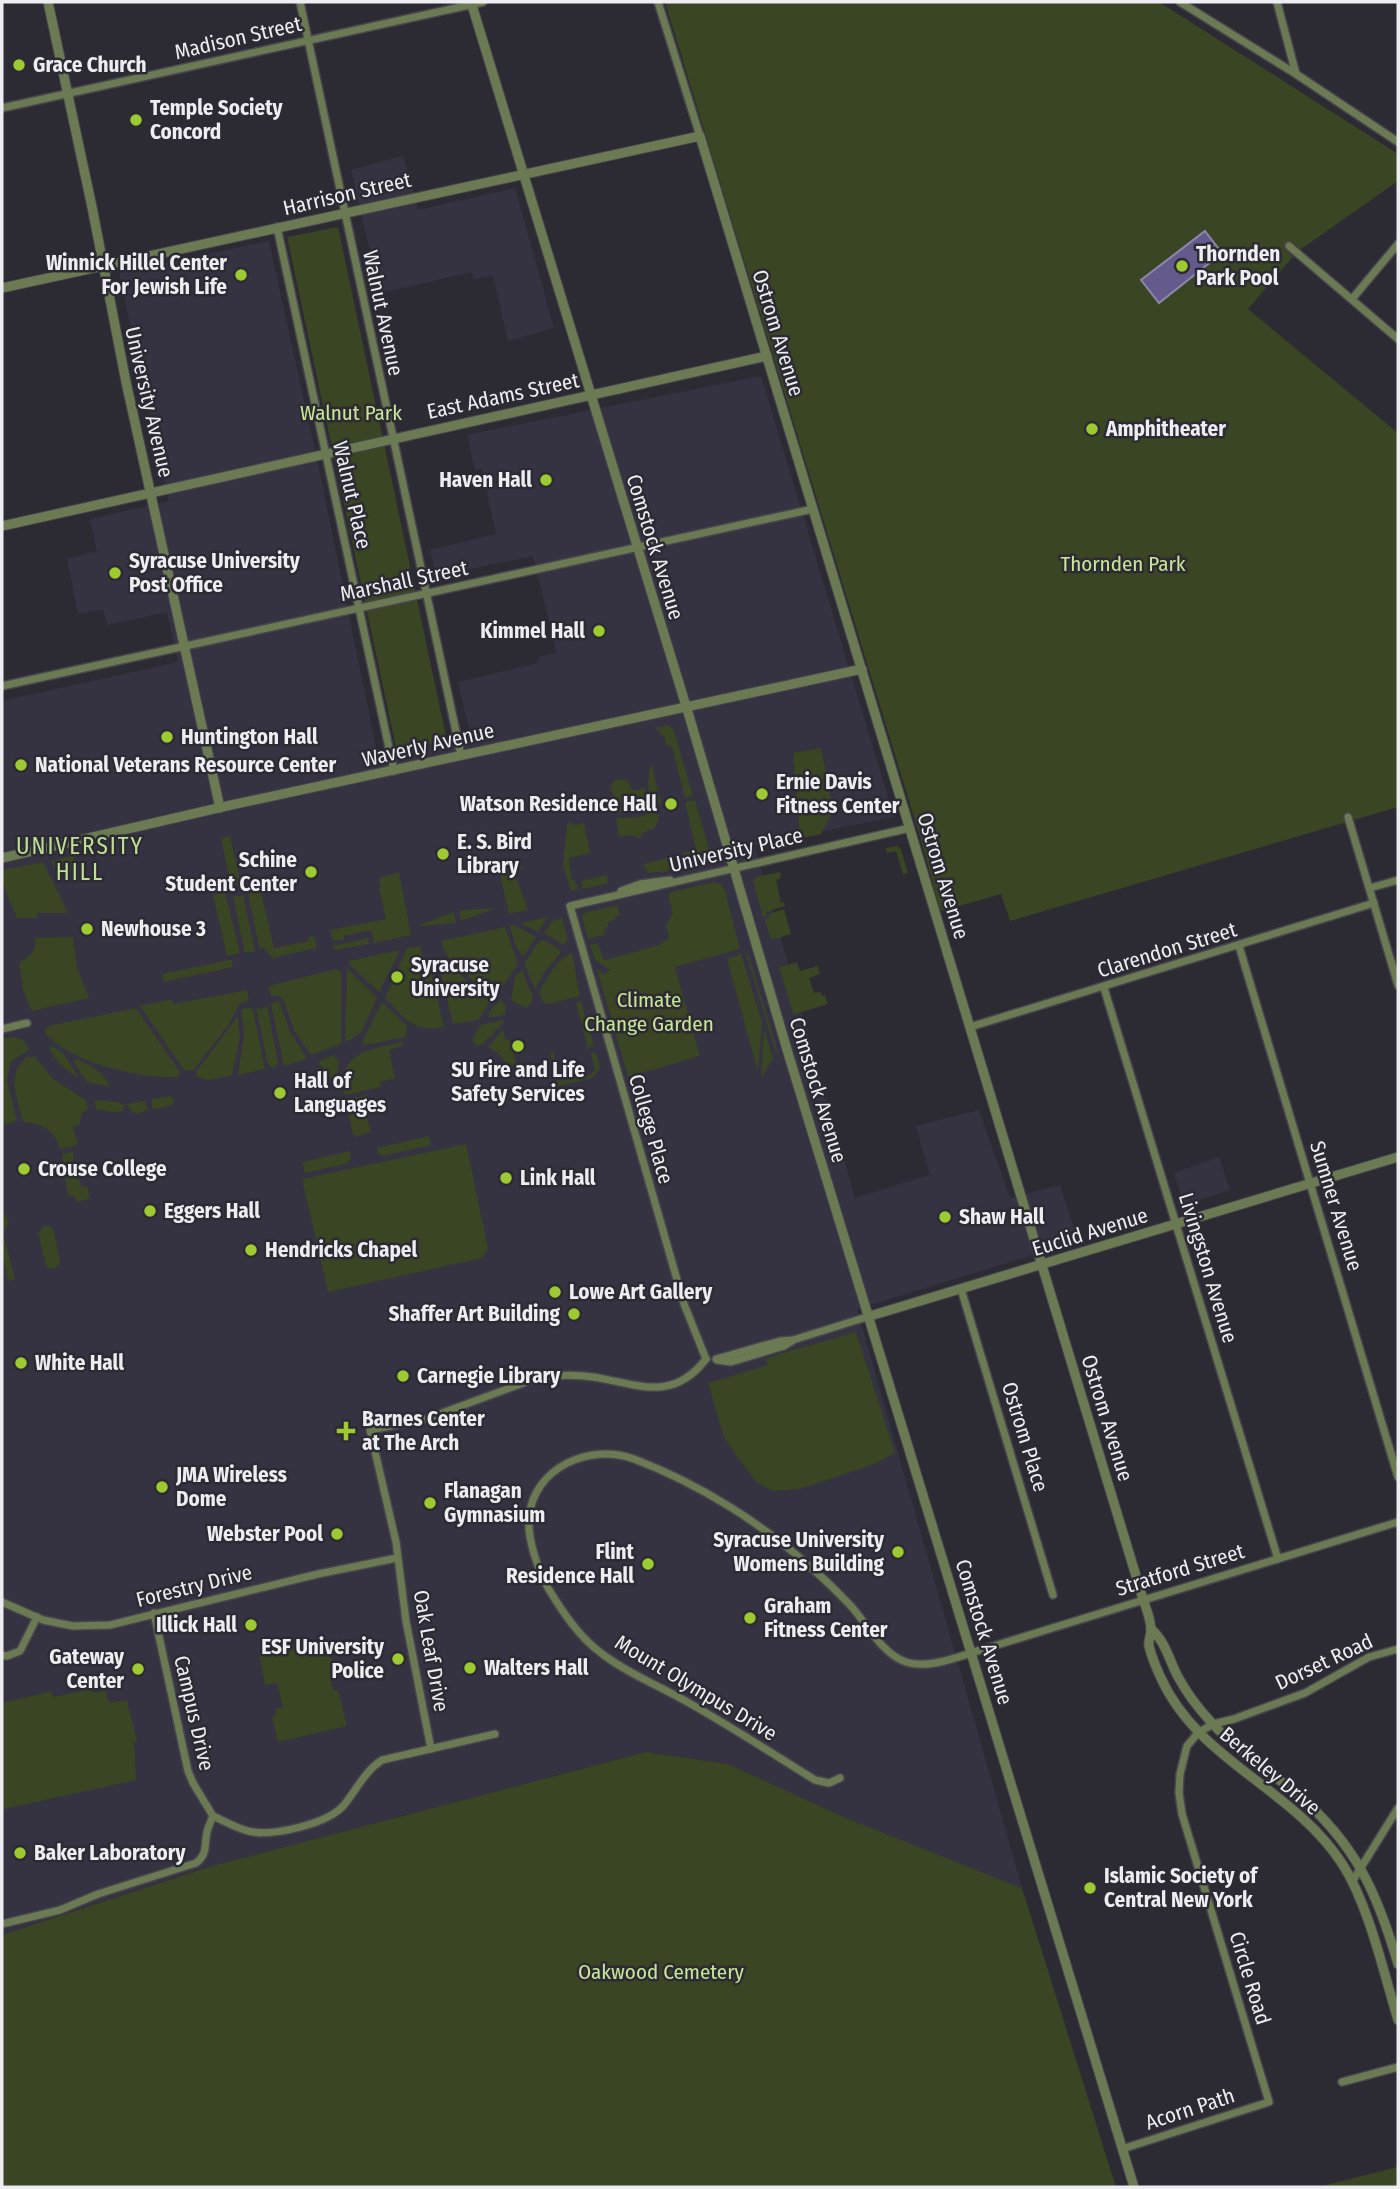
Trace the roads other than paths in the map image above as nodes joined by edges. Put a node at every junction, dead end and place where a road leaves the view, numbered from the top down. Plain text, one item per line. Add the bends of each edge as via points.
1 (48, 2) edge
2 (300, 2) edge
3 (483, 2) edge
4 (659, 2) edge
5 (1180, 2) edge
6 (1277, 2) edge
7 (471, 3) edge
8 (307, 40) junction
9 (1296, 74) junction
10 (68, 93) junction
11 (2, 108) edge
12 (700, 136) junction
13 (1398, 142) edge
14 (523, 173) junction
15 (344, 212) junction
16 (277, 227) junction
17 (1398, 244) edge
18 (1289, 246) dead end
19 (103, 265) junction
20 (2, 288) edge
21 (1352, 299) junction
22 (1398, 339) edge
23 (767, 356) junction
24 (590, 396) junction
25 (392, 438) junction
26 (326, 454) junction
27 (151, 493) junction
28 (813, 509) junction
29 (2, 526) edge
30 (637, 548) junction
31 (427, 594) junction
32 (360, 608) junction
33 (186, 647) junction
34 (862, 669) junction
35 (2, 686) edge
36 (687, 707) junction
37 (461, 755) junction
38 (394, 771) junction
39 (220, 808) junction
40 (1348, 817) dead end
41 (910, 828) junction
42 (2, 858) edge
43 (734, 869) junction
44 (1398, 880) edge
45 (1370, 888) junction
46 (1374, 903) junction
47 (570, 906) joint
48 (1238, 946) junction
49 (1398, 985) edge
50 (1104, 988) junction
51 (27, 1024) dead end
52 (970, 1027) junction
53 (2, 1029) edge
54 (1398, 1157) edge
55 (1311, 1184) junction
56 (1177, 1224) junction
57 (1043, 1265) junction
58 (961, 1289) junction
59 (870, 1316) junction
60 (706, 1359) junction
61 (1398, 1476) edge
62 (1398, 1522) edge
63 (397, 1559) junction
64 (1278, 1559) junction
65 (1053, 1595) dead end
66 (1143, 1599) junction
67 (3, 1605) edge
68 (153, 1613) junction
69 (37, 1617) junction
70 (1151, 1629) junction
71 (1398, 1648) edge
72 (972, 1653) junction
73 (2, 1655) edge
74 (1213, 1724) junction
75 (1198, 1733) junction
76 (495, 1734) dead end
77 (431, 1749) junction
78 (840, 1777) dead end
79 (1398, 1808) edge
80 (213, 1816) junction
81 (1362, 1869) junction
82 (1352, 1882) junction
83 (2, 1924) edge
84 (1398, 1964) edge
85 (1398, 2021) edge
86 (1398, 2067) edge
87 (1342, 2082) dead end
88 (1269, 2102) joint
89 (1122, 2149) junction
90 (1134, 2187) edge

1 - 10 street, University Avenue
2 - 8 street, Walnut Avenue
3 - 7 street, Madison Street
4 - 12 street, Ostrom Avenue
5 - 9 street
6 - 9 street
7 - 8 street, Madison Street
7 - 14 street, Comstock Avenue
8 - 10 street, Madison Street
8 - 15 street, Walnut Avenue
9 - 13 street
10 - 11 street, Madison Street
10 - 19 street, University Avenue
12 - 14 street, Harrison Street
12 - 23 street, Ostrom Avenue
14 - 15 street, Harrison Street
14 - 24 street, Comstock Avenue
15 - 16 street, Harrison Street
15 - 25 street, Walnut Avenue
16 - 19 street, Harrison Street
16 - 26 street, Walnut Place
17 - 21 street
18 - 21 street
19 - 20 street, Harrison Street
19 - 27 street, University Avenue
21 - 22 street
23 - 24 street, East Adams Street
23 - 28 street, Ostrom Avenue
24 - 25 street, East Adams Street
24 - 30 street, Comstock Avenue
25 - 26 street, East Adams Street
25 - 31 street, Walnut Avenue
26 - 27 street, East Adams Street
26 - 32 street, Walnut Place
27 - 29 street, East Adams Street
27 - 33 street, University Avenue
28 - 30 street, Marshall Street
28 - 34 street, Ostrom Avenue
30 - 31 street, Marshall Street
30 - 36 street, Comstock Avenue
31 - 32 street, Marshall Street
31 - 37 street, Walnut Avenue
32 - 33 street, Marshall Street
32 - 38 street, Walnut Place
33 - 35 street, Marshall Street
33 - 39 street, University Avenue
34 - 36 street, Waverly Avenue
34 - 41 street, Ostrom Avenue
36 - 37 street, Waverly Avenue
36 - 43 street, Comstock Avenue
37 - 38 street, Waverly Avenue
38 - 39 street, Waverly Avenue
39 - 42 street, Waverly Avenue
40 - 45 street
41 - 43 street, University Place
41 - 52 street, Ostrom Avenue
43 - 47 street, University Place
43 - 59 street, Comstock Avenue
44 - 45 street
45 - 46 street
46 - 48 street, Clarendon Street
46 - 49 street
47 - 60 street, College Place via 684,1304
48 - 50 street, Clarendon Street
48 - 55 street, Sumner Avenue
50 - 52 street, Clarendon Street
50 - 56 street, Livingston Avenue
51 - 53 street
52 - 57 street, Ostrom Avenue
54 - 55 street, Euclid Avenue
55 - 56 street, Euclid Avenue
55 - 61 street, Sumner Avenue
56 - 57 street, Euclid Avenue
56 - 64 street, Livingston Avenue
57 - 58 street, Euclid Avenue
57 - 66 street, Ostrom Avenue
58 - 59 street, Euclid Avenue
58 - 65 street, Ostrom Place
59 - 60 street, Euclid Avenue via 793,1340
59 - 72 street, Comstock Avenue
60 - 63 street, Oak Leaf Drive via 691,1375 655,1389 591,1377 550,1376 426,1419 370,1430
62 - 64 street, Stratford Street
63 - 68 street, Forestry Drive
63 - 77 street, Oak Leaf Drive
64 - 66 street, Stratford Street
66 - 70 street, Berkeley Drive
66 - 72 street, Stratford Street
67 - 69 street, Forestry Drive
68 - 69 street, Forestry Drive via 90,1627
68 - 80 street, Campus Drive via 188,1771
69 - 73 street via 20,1651
70 - 74 street, Berkeley Drive via 1160,1637 1186,1690
70 - 75 street, Berkeley Drive via 1148,1644 1160,1677
71 - 74 street, Dorset Road via 1368,1657 1305,1693
72 - 78 street, Mount Olympus Drive via 916,1664 893,1655 792,1549 662,1469 604,1454 581,1457 553,1472 534,1500 530,1536 547,1586 583,1636 600,1653 815,1780 829,1783
72 - 89 street, Comstock Avenue
74 - 75 street, Dorset Road
74 - 81 street, Berkeley Drive via 1320,1814
75 - 82 street, Berkeley Drive via 1301,1815
75 - 88 street, Circle Road via 1186,1746 1179,1782 1182,1814
76 - 77 street
77 - 80 street via 371,1767 343,1806 326,1819 261,1832
79 - 81 street
80 - 83 street via 206,1850 196,1863 60,1910
81 - 82 street
81 - 84 street, Berkeley Drive
82 - 85 street, Berkeley Drive
86 - 87 street
88 - 89 street, Acorn Path
89 - 90 street, Comstock Avenue

